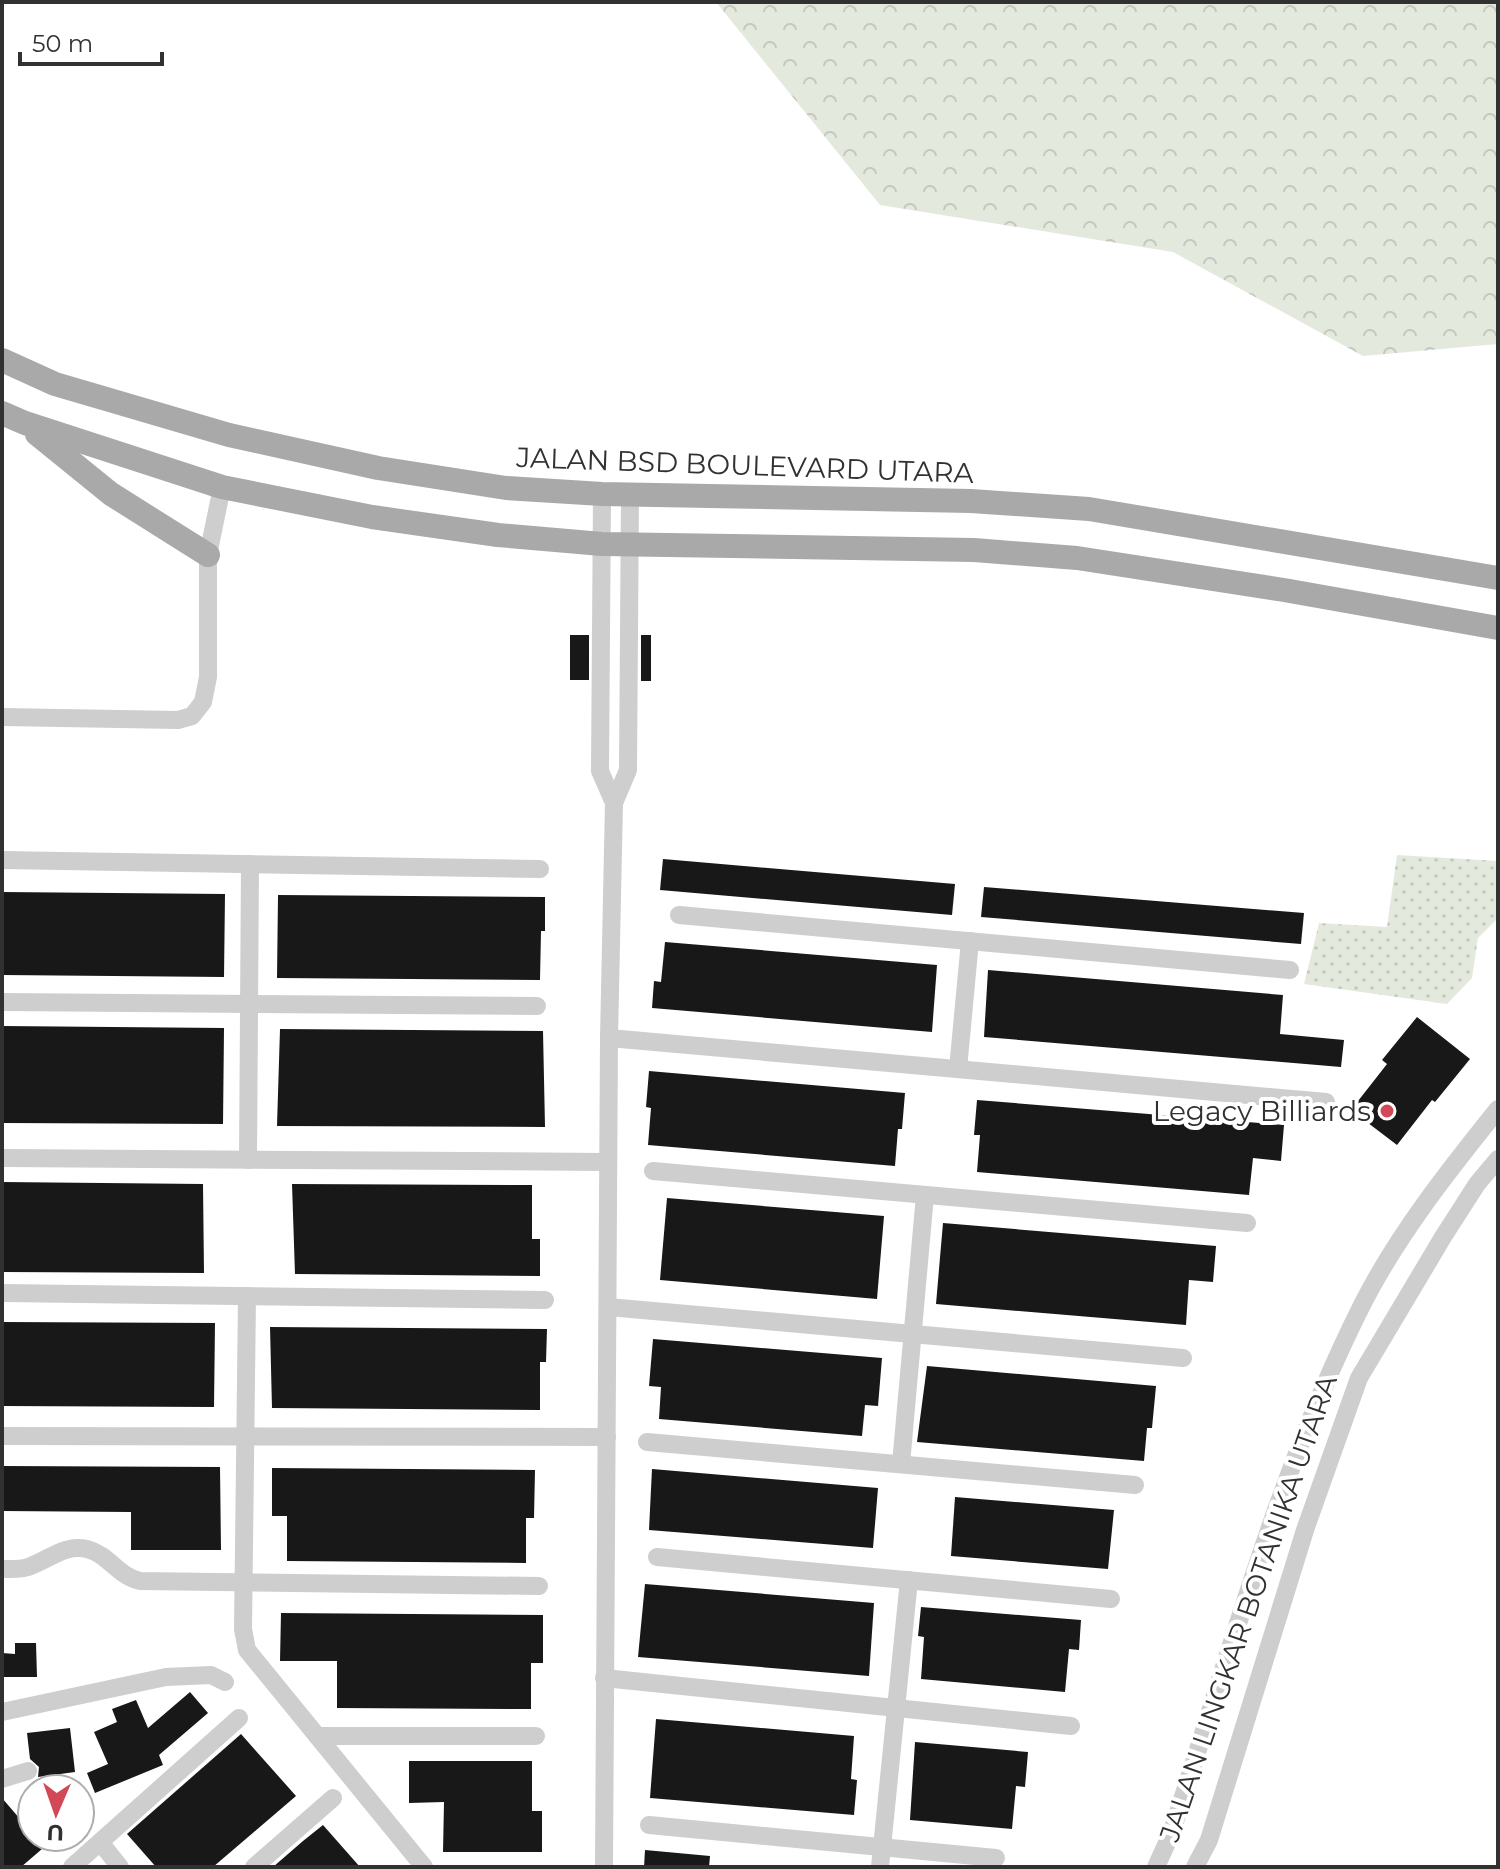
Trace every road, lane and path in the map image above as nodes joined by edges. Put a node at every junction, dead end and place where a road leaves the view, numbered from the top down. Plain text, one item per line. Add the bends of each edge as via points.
1 (2, 360) edge
2 (2, 413) edge
3 (25, 423) junction
4 (222, 487) junction
5 (602, 494) junction
6 (630, 494) junction
7 (602, 544) junction
8 (630, 544) junction
9 (208, 555) junction
10 (1498, 578) edge
11 (1498, 628) edge
12 (600, 715) junction
13 (628, 716) junction
14 (2, 717) edge
15 (614, 803) junction
16 (2, 860) edge
17 (250, 864) junction
18 (540, 869) dead end
19 (679, 915) dead end
20 (970, 941) junction
21 (1290, 970) dead end
22 (2, 1002) edge
23 (249, 1004) junction
24 (537, 1006) dead end
25 (609, 1038) junction
26 (958, 1069) junction
27 (1326, 1102) dead end
28 (1498, 1109) edge
29 (2, 1158) edge
30 (1498, 1159) edge
31 (248, 1160) junction
32 (608, 1162) junction
33 (653, 1171) dead end
34 (925, 1195) junction
35 (1247, 1223) dead end
36 (2, 1293) edge
37 (247, 1296) junction
38 (545, 1300) dead end
39 (608, 1307) junction
40 (912, 1334) junction
41 (1183, 1358) dead end
42 (2, 1436) edge
43 (245, 1436) junction
44 (607, 1437) junction
45 (647, 1442) dead end
46 (901, 1464) junction
47 (1292, 1471) junction
48 (1322, 1481) junction
49 (1135, 1485) dead end
50 (657, 1557) dead end
51 (2, 1569) edge
52 (909, 1580) junction
53 (243, 1583) junction
54 (539, 1586) dead end
55 (1111, 1599) dead end
56 (604, 1678) junction
57 (225, 1682) dead end
58 (896, 1710) junction
59 (2, 1712) edge
60 (239, 1718) dead end
61 (1071, 1726) dead end
62 (317, 1736) junction
63 (536, 1736) dead end
64 (28, 1771) dead end
65 (2, 1779) edge
66 (333, 1798) dead end
67 (649, 1825) dead end
68 (100, 1842) junction
69 (882, 1847) junction
70 (996, 1858) dead end
71 (72, 1867) edge
72 (120, 1867) edge
73 (254, 1867) edge
74 (424, 1867) edge
75 (604, 1867) edge
76 (880, 1867) edge
77 (1156, 1867) edge
78 (1195, 1867) edge

1 - 5 main road, JALAN BSD BOULEVARD UTARA via 55,384 229,435 378,468 506,488
2 - 3 main road
3 - 4 main road
3 - 9 main road via 111,494
4 - 7 main road via 372,517
4 - 9 street
5 - 6 main road, JALAN BSD BOULEVARD UTARA
5 - 7 street
6 - 8 street
6 - 10 main road, JALAN BSD BOULEVARD UTARA via 971,501 1089,509
7 - 8 main road
7 - 12 street
8 - 11 main road via 974,550 1077,558
8 - 13 street
9 - 14 street via 208,677 203,702 192,716
12 - 13 street
12 - 15 street via 600,771
13 - 15 street via 628,770
15 - 25 street
16 - 17 street
17 - 18 street
17 - 23 street
19 - 20 street
20 - 21 street
20 - 26 street
22 - 23 street
23 - 24 street
23 - 31 street
25 - 26 street
25 - 32 street
26 - 27 street
28 - 47 street, JALAN LINGKAR BOTANIKA UTARA via 1413,1219 1364,1301
29 - 31 street
30 - 48 street, JALAN LINGKAR BOTANIKA UTARA via 1443,1237 1359,1378
31 - 32 street
32 - 39 street
33 - 34 street
34 - 35 street
34 - 40 street
36 - 37 street
37 - 38 street
37 - 43 street
39 - 40 street
39 - 44 street
40 - 41 street
40 - 46 street
42 - 43 street
43 - 44 street
43 - 53 street
44 - 56 street
45 - 46 street
46 - 49 street
47 - 48 street
47 - 77 street, JALAN LINGKAR BOTANIKA UTARA
48 - 78 street, JALAN LINGKAR BOTANIKA UTARA via 1209,1840
50 - 52 street
51 - 53 street via 33,1566 53,1553 85,1549 109,1558 128,1579
52 - 55 street
52 - 58 street
53 - 54 street
53 - 62 street via 247,1650
56 - 58 street
56 - 75 street
57 - 59 street via 211,1675 166,1677
58 - 61 street
58 - 69 street
60 - 68 street
62 - 63 street
62 - 74 street
64 - 65 street
66 - 73 street
67 - 69 street
68 - 71 street
68 - 72 street
69 - 70 street
69 - 76 street

